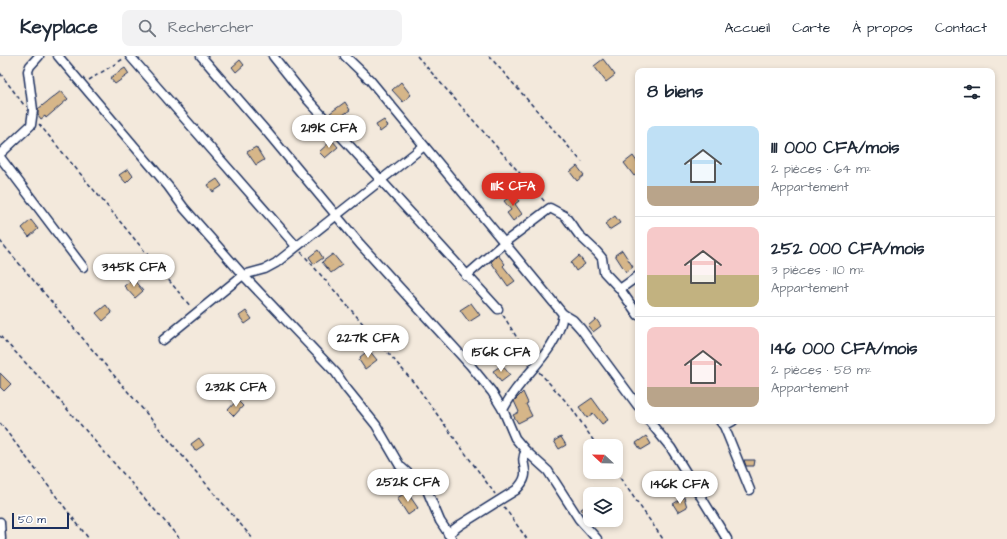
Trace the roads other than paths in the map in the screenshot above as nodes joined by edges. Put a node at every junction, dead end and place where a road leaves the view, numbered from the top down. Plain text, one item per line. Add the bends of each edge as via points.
1 (38, 56) edge
2 (58, 56) edge
3 (130, 56) edge
4 (201, 56) edge
5 (273, 56) edge
6 (345, 56) edge
7 (424, 146) junction
8 (0, 156) edge
9 (380, 180) junction
10 (337, 216) junction
11 (505, 242) junction
12 (296, 246) junction
13 (83, 267) dead end
14 (243, 275) junction
15 (466, 276) junction
16 (635, 278) edge
17 (620, 289) junction
18 (498, 309) road end
19 (635, 311) edge
20 (563, 314) junction
21 (162, 340) dead end
22 (635, 402) edge
23 (503, 410) junction
24 (651, 424) edge
25 (722, 424) edge
26 (526, 451) junction
27 (750, 490) dead end
28 (0, 522) edge
29 (450, 536) edge
30 (1, 539) edge
31 (597, 539) edge
32 (727, 539) edge

1 - 8 street via 28,71 33,116 30,128
2 - 14 street
3 - 12 street
4 - 10 street
5 - 9 street via 308,100
6 - 7 street via 370,80
7 - 9 street
7 - 11 street
8 - 13 street
9 - 10 street
9 - 15 street
10 - 12 street
10 - 23 street via 470,365
11 - 15 street
11 - 17 street via 550,208 566,216 579,235 602,258 604,272
11 - 20 street
12 - 14 street via 276,263
14 - 21 street
14 - 29 street via 336,373 376,425 400,466 427,490
15 - 18 street
16 - 17 street
17 - 19 street
20 - 22 street via 581,329
20 - 23 street via 555,340 517,386
23 - 26 street via 515,438
24 - 32 street via 671,448
25 - 27 street
26 - 29 street via 523,460 526,474 523,483
26 - 31 street via 548,471 569,504
28 - 30 street

